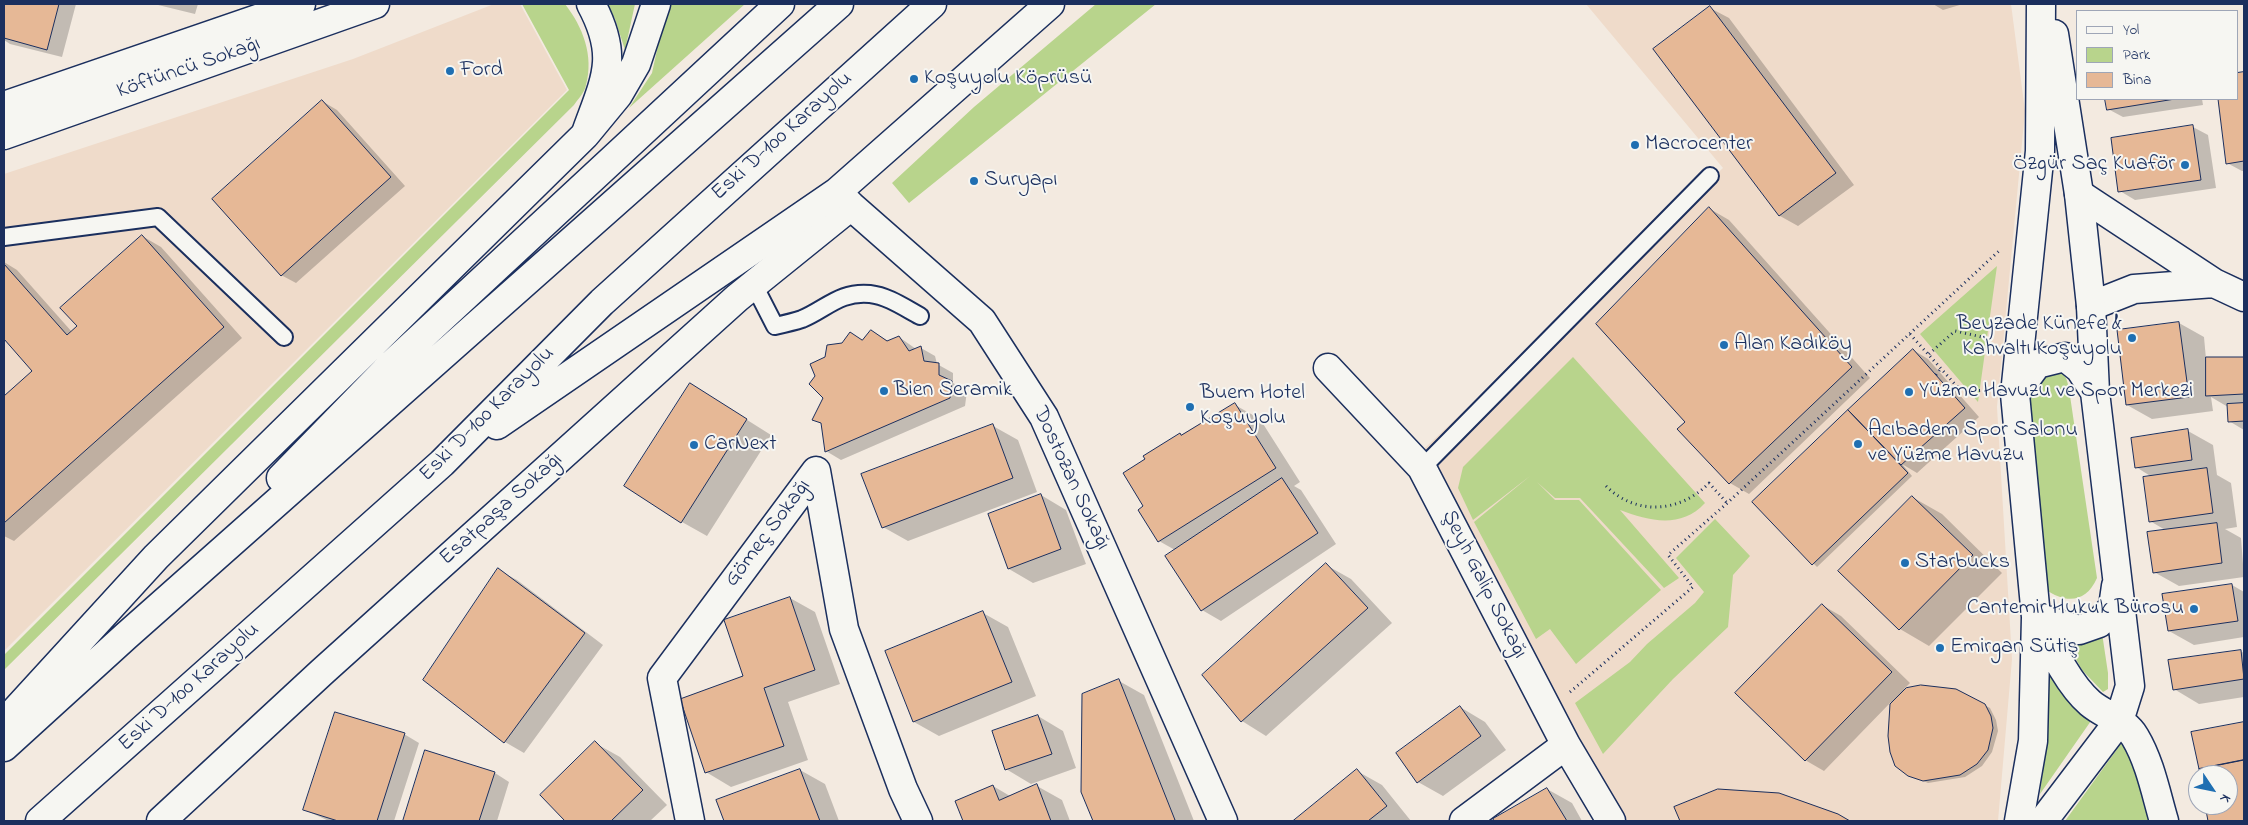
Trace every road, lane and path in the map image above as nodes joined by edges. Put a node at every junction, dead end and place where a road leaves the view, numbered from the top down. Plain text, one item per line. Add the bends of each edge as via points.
1 (301, 4) edge
2 (375, 4) edge
3 (591, 4) edge
4 (656, 4) edge
5 (780, 4) edge
6 (839, 4) edge
7 (932, 4) edge
8 (1050, 4) edge
9 (2041, 4) edge
10 (2049, 4) edge
11 (4, 106) edge
12 (4, 136) edge
13 (585, 136) junction
14 (1710, 176) dead end
15 (2079, 194) junction
16 (844, 199) junction
17 (4, 237) edge
18 (2006, 244) dead end
19 (2214, 283) junction
20 (754, 285) junction
21 (2244, 297) edge
22 (2091, 306) junction
23 (920, 316) dead end
24 (1910, 334) junction
25 (284, 337) dead end
26 (1995, 340) dead end
27 (1929, 354) junction
28 (1328, 368) dead end
29 (1942, 368) junction
30 (1936, 375) dead end
31 (2003, 392) junction
32 (2095, 392) junction
33 (442, 463) junction
34 (1422, 468) junction
35 (1606, 486) dead end
36 (1728, 503) junction
37 (2117, 585) junction
38 (2036, 617) junction
39 (126, 636) junction
40 (1582, 682) dead end
41 (2119, 721) junction
42 (4, 723) edge
43 (1566, 745) junction
44 (4, 747) edge
45 (40, 821) edge
46 (160, 821) edge
47 (690, 821) edge
48 (918, 821) edge
49 (1223, 821) edge
50 (1464, 821) edge
51 (1611, 821) edge
52 (2018, 821) edge
53 (2043, 821) edge
54 (2164, 821) edge

1 - 11 main road, Köftüncü Sokağı
2 - 12 main road, Köftüncü Sokağı
3 - 13 main road via 603,26 609,61
4 - 13 main road via 636,64 618,95
5 - 39 main road via 390,366
6 - 39 main road
7 - 33 main road, Eski D-100 Karayolu via 602,302
8 - 16 main road
9 - 31 main road via 2040,151
10 - 15 main road
13 - 42 main road via 156,557
14 - 34 lane
15 - 19 main road
15 - 22 main road
16 - 20 main road, Esatpaşa Sokağı
16 - 33 main road
16 - 49 main road, Dostozan Sokağı via 982,321 1044,417
17 - 25 lane via 158,217
18 - 24 path
19 - 21 main road
19 - 22 main road via 2134,289
20 - 23 lane via 775,326 801,319 838,298 859,294 886,298
20 - 46 main road, Esatpaşa Sokağı
22 - 32 main road
24 - 27 path
24 - 36 path
26 - 27 path via 1955,331
27 - 29 path
28 - 34 main road, Şeyh Galip Sokağı
29 - 30 path
29 - 31 path via 1962,392
31 - 32 main road via 2037,364 2065,357 2080,369
31 - 38 main road
32 - 37 main road
33 - 45 main road, Eski D-100 Karayolu
34 - 43 main road, Şeyh Galip Sokağı
35 - 36 path via 1616,497 1632,504 1667,507 1697,495 1709,483
36 - 40 path via 1668,555 1693,587
37 - 38 main road via 2113,607 2099,623 2079,630
37 - 41 main road via 2130,686
38 - 41 main road via 2059,664 2089,702
38 - 52 main road via 2033,741
39 - 44 main road
41 - 53 main road
41 - 54 main road via 2135,736 2142,750
43 - 50 main road
43 - 51 main road, Şeyh Galip Sokağı
47 - 48 main road, Gömeç Sokağı via 662,678 816,470 844,629

